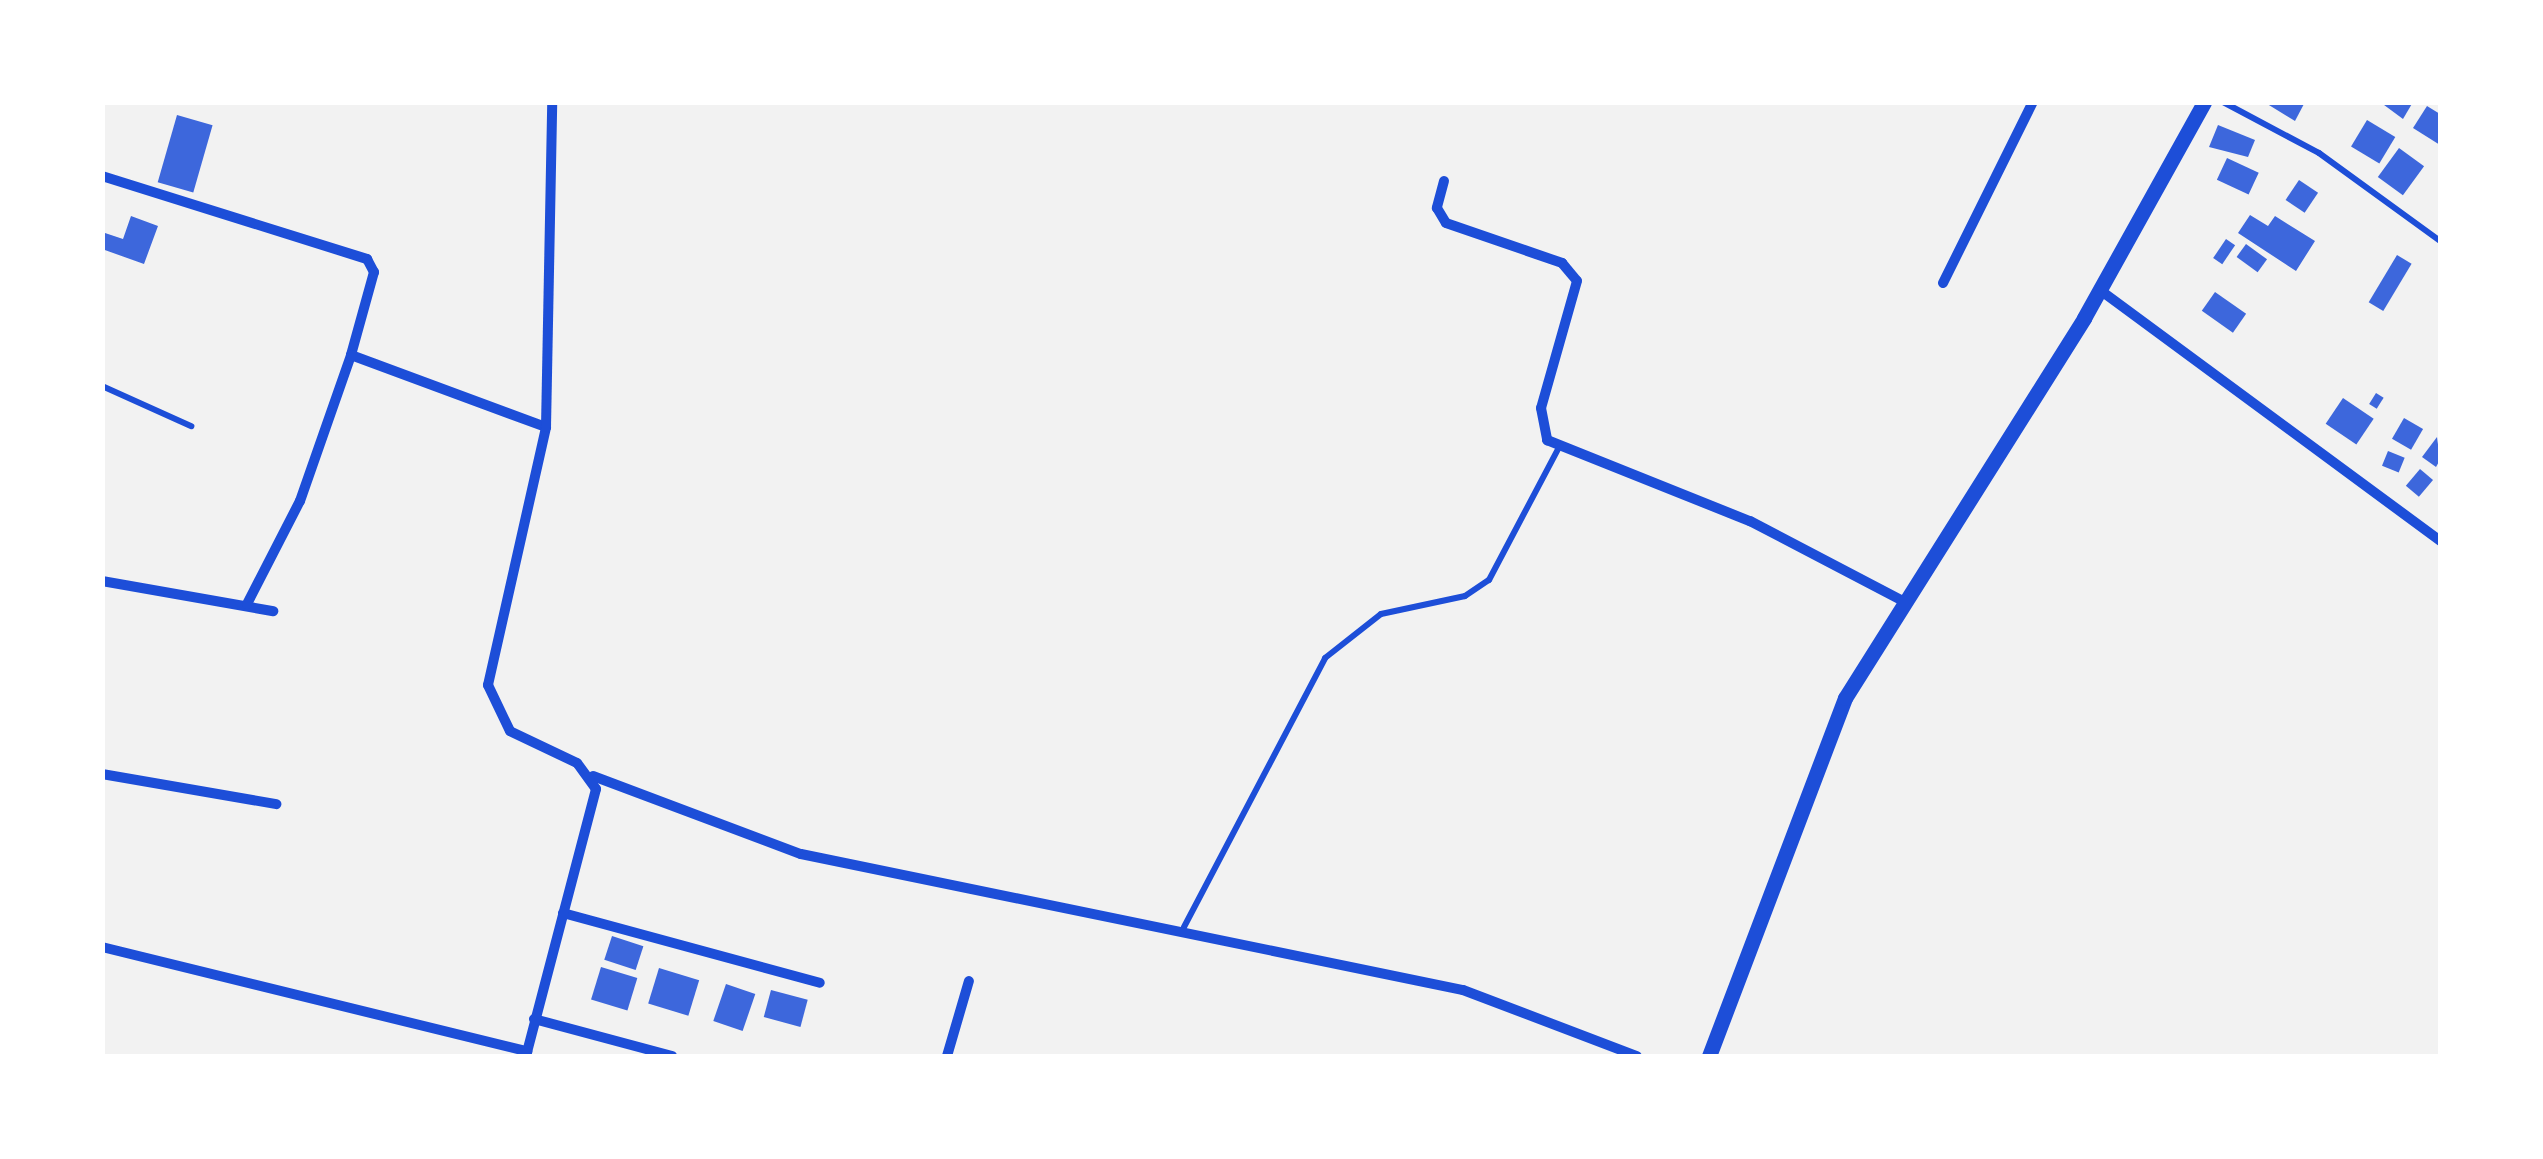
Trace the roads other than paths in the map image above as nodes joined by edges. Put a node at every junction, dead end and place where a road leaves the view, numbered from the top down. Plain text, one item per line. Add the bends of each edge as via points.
1 (552, 102) edge
2 (2032, 102) edge
3 (2204, 102) edge
4 (2223, 102) edge
5 (102, 176) edge
6 (1444, 180) dead end
7 (2440, 241) edge
8 (1943, 283) dead end
9 (2100, 290) junction
10 (350, 355) junction
11 (102, 386) edge
12 (191, 426) dead end
13 (546, 428) junction
14 (1559, 447) junction
15 (2440, 541) edge
16 (102, 580) edge
17 (1905, 602) junction
18 (248, 604) junction
19 (273, 611) dead end
20 (102, 774) edge
21 (593, 776) junction
22 (276, 804) dead end
23 (563, 913) junction
24 (1184, 927) junction
25 (102, 947) edge
26 (969, 981) dead end
27 (820, 982) dead end
28 (534, 1019) junction
29 (527, 1054) edge
30 (672, 1056) edge
31 (947, 1056) edge
32 (1636, 1056) edge
33 (1709, 1056) edge

1 - 13 street via 543,200
2 - 8 street
3 - 9 street
4 - 7 lane via 2319,153
5 - 10 street via 367,260 374,272
6 - 14 street via 1437,208 1446,223 1562,264 1577,281 1541,408 1547,440
9 - 15 street
9 - 17 street
10 - 13 street
10 - 18 street via 300,501
11 - 12 lane
13 - 21 street via 488,685 510,731
14 - 17 street via 1750,521
14 - 24 lane via 1488,580 1465,596 1381,614 1324,658
16 - 18 street
17 - 33 street via 1837,716
18 - 19 street
20 - 22 street
21 - 23 street
21 - 24 street via 801,854
23 - 27 street
23 - 28 street
24 - 32 street via 1463,990
25 - 29 street
26 - 31 street
28 - 29 street
28 - 30 street

